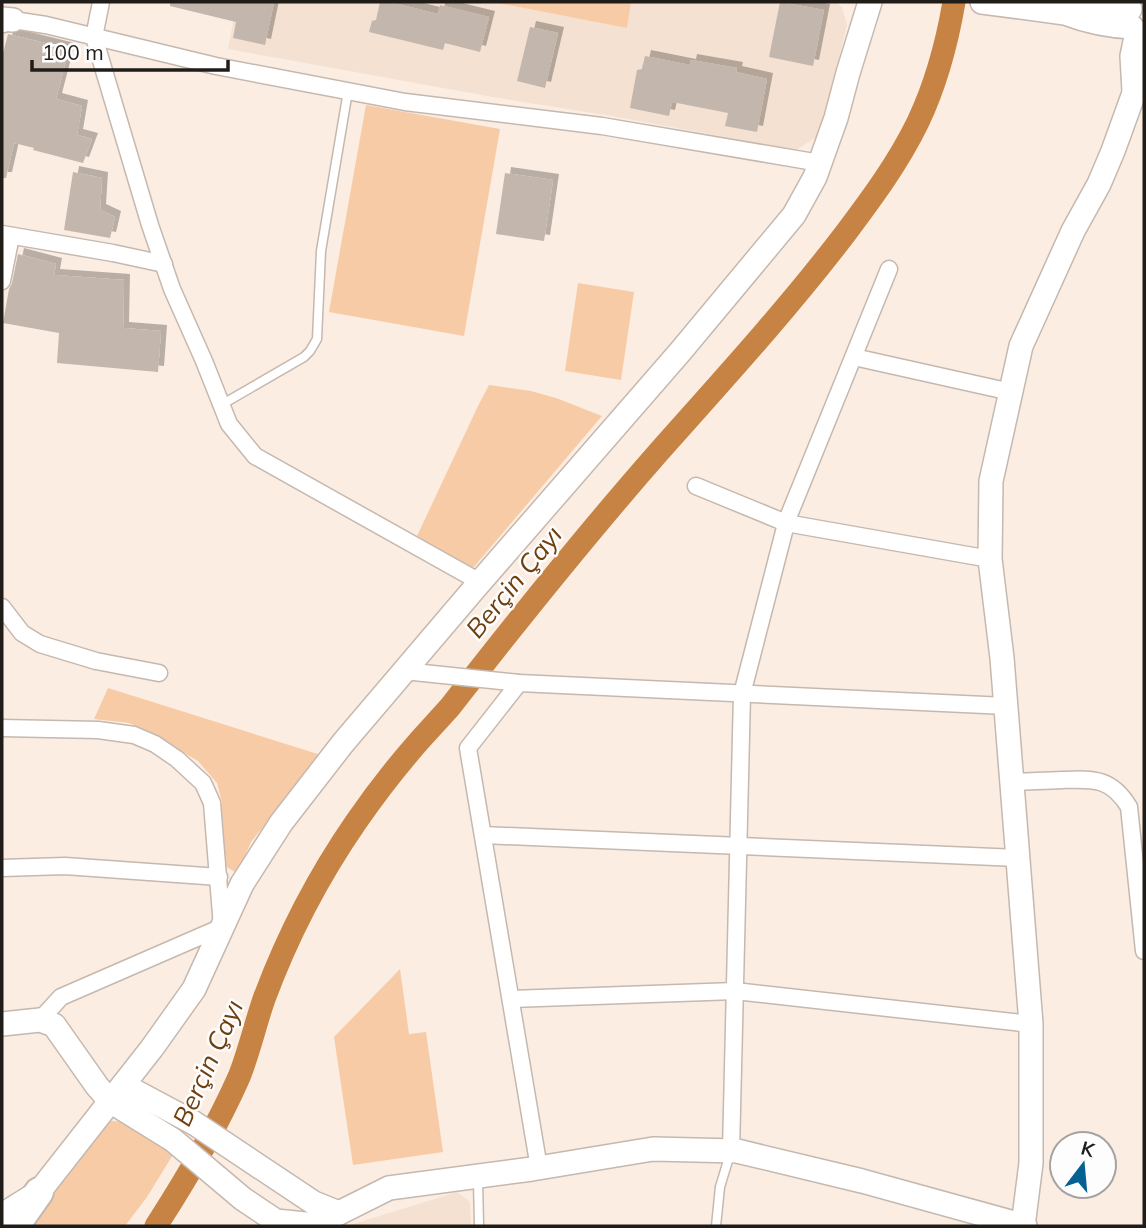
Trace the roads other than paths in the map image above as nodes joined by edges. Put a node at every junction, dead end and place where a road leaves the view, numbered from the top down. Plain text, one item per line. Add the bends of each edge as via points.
1 (101, 2) edge
2 (870, 2) edge
3 (986, 2) edge
4 (6, 21) edge
5 (1136, 21) edge
6 (94, 37) junction
7 (1144, 72) edge
8 (348, 91) junction
9 (1134, 93) junction
10 (820, 163) junction
11 (6, 235) edge
12 (163, 264) junction
13 (889, 269) dead end
14 (2, 281) edge
15 (853, 357) junction
16 (1011, 392) junction
17 (221, 405) junction
18 (696, 486) dead end
19 (786, 523) junction
20 (990, 559) junction
21 (480, 582) junction
22 (2, 607) edge
23 (408, 672) junction
24 (159, 673) dead end
25 (514, 683) junction
26 (742, 694) junction
27 (1006, 706) junction
28 (2, 728) edge
29 (1012, 782) junction
30 (483, 835) junction
31 (738, 846) junction
32 (1018, 858) junction
33 (2, 868) edge
34 (219, 877) junction
35 (222, 927) junction
36 (1144, 951) edge
37 (735, 991) junction
38 (511, 999) junction
39 (40, 1020) junction
40 (2, 1024) edge
41 (1031, 1024) junction
42 (117, 1093) junction
43 (732, 1151) junction
44 (540, 1168) junction
45 (478, 1177) junction
46 (39, 1192) junction
47 (310, 1200) junction
48 (339, 1213) junction
49 (2, 1215) edge
50 (15, 1226) edge
51 (315, 1226) edge
52 (479, 1226) edge
53 (716, 1226) edge
54 (1024, 1226) edge

1 - 6 street
2 - 10 street
3 - 5 street via 1065,13 1079,7 1114,6
4 - 6 street
5 - 9 street
6 - 8 street
6 - 12 street
7 - 9 street
8 - 10 street via 602,126
8 - 17 lane via 321,251 314,344 304,357
9 - 16 street via 1099,184 1021,346
10 - 21 street via 794,215
11 - 12 street
11 - 14 street
12 - 17 street
13 - 15 street
15 - 16 street
15 - 19 street
16 - 20 street via 991,481
17 - 21 street via 229,424 255,456
18 - 19 street
19 - 20 street
19 - 26 street
20 - 27 street
21 - 23 street
22 - 24 street via 22,634 40,644
23 - 25 street
23 - 35 street via 343,743 281,823 242,884
25 - 26 street
25 - 30 street via 468,748
26 - 27 street
26 - 31 street
27 - 29 street
28 - 34 street via 134,735 177,759 203,783 212,803
29 - 32 street
29 - 36 street via 1095,780 1124,799 1129,807
30 - 31 street
30 - 38 street
31 - 32 street
31 - 37 street
32 - 41 street
33 - 34 street via 65,866
34 - 35 street
35 - 39 street via 61,997
35 - 42 street via 194,989
37 - 38 street
37 - 41 street
37 - 43 street
38 - 44 street
39 - 40 street
39 - 42 street via 54,1025 97,1086
41 - 54 street via 1031,1163
42 - 46 street
42 - 47 street via 194,1124
42 - 51 street via 243,1199 276,1221
43 - 44 street via 653,1149
43 - 53 lane via 720,1187
43 - 54 street
44 - 45 street
45 - 48 street via 389,1188
45 - 52 lane
46 - 49 street
46 - 50 highway
47 - 48 street
47 - 51 street
48 - 51 street

